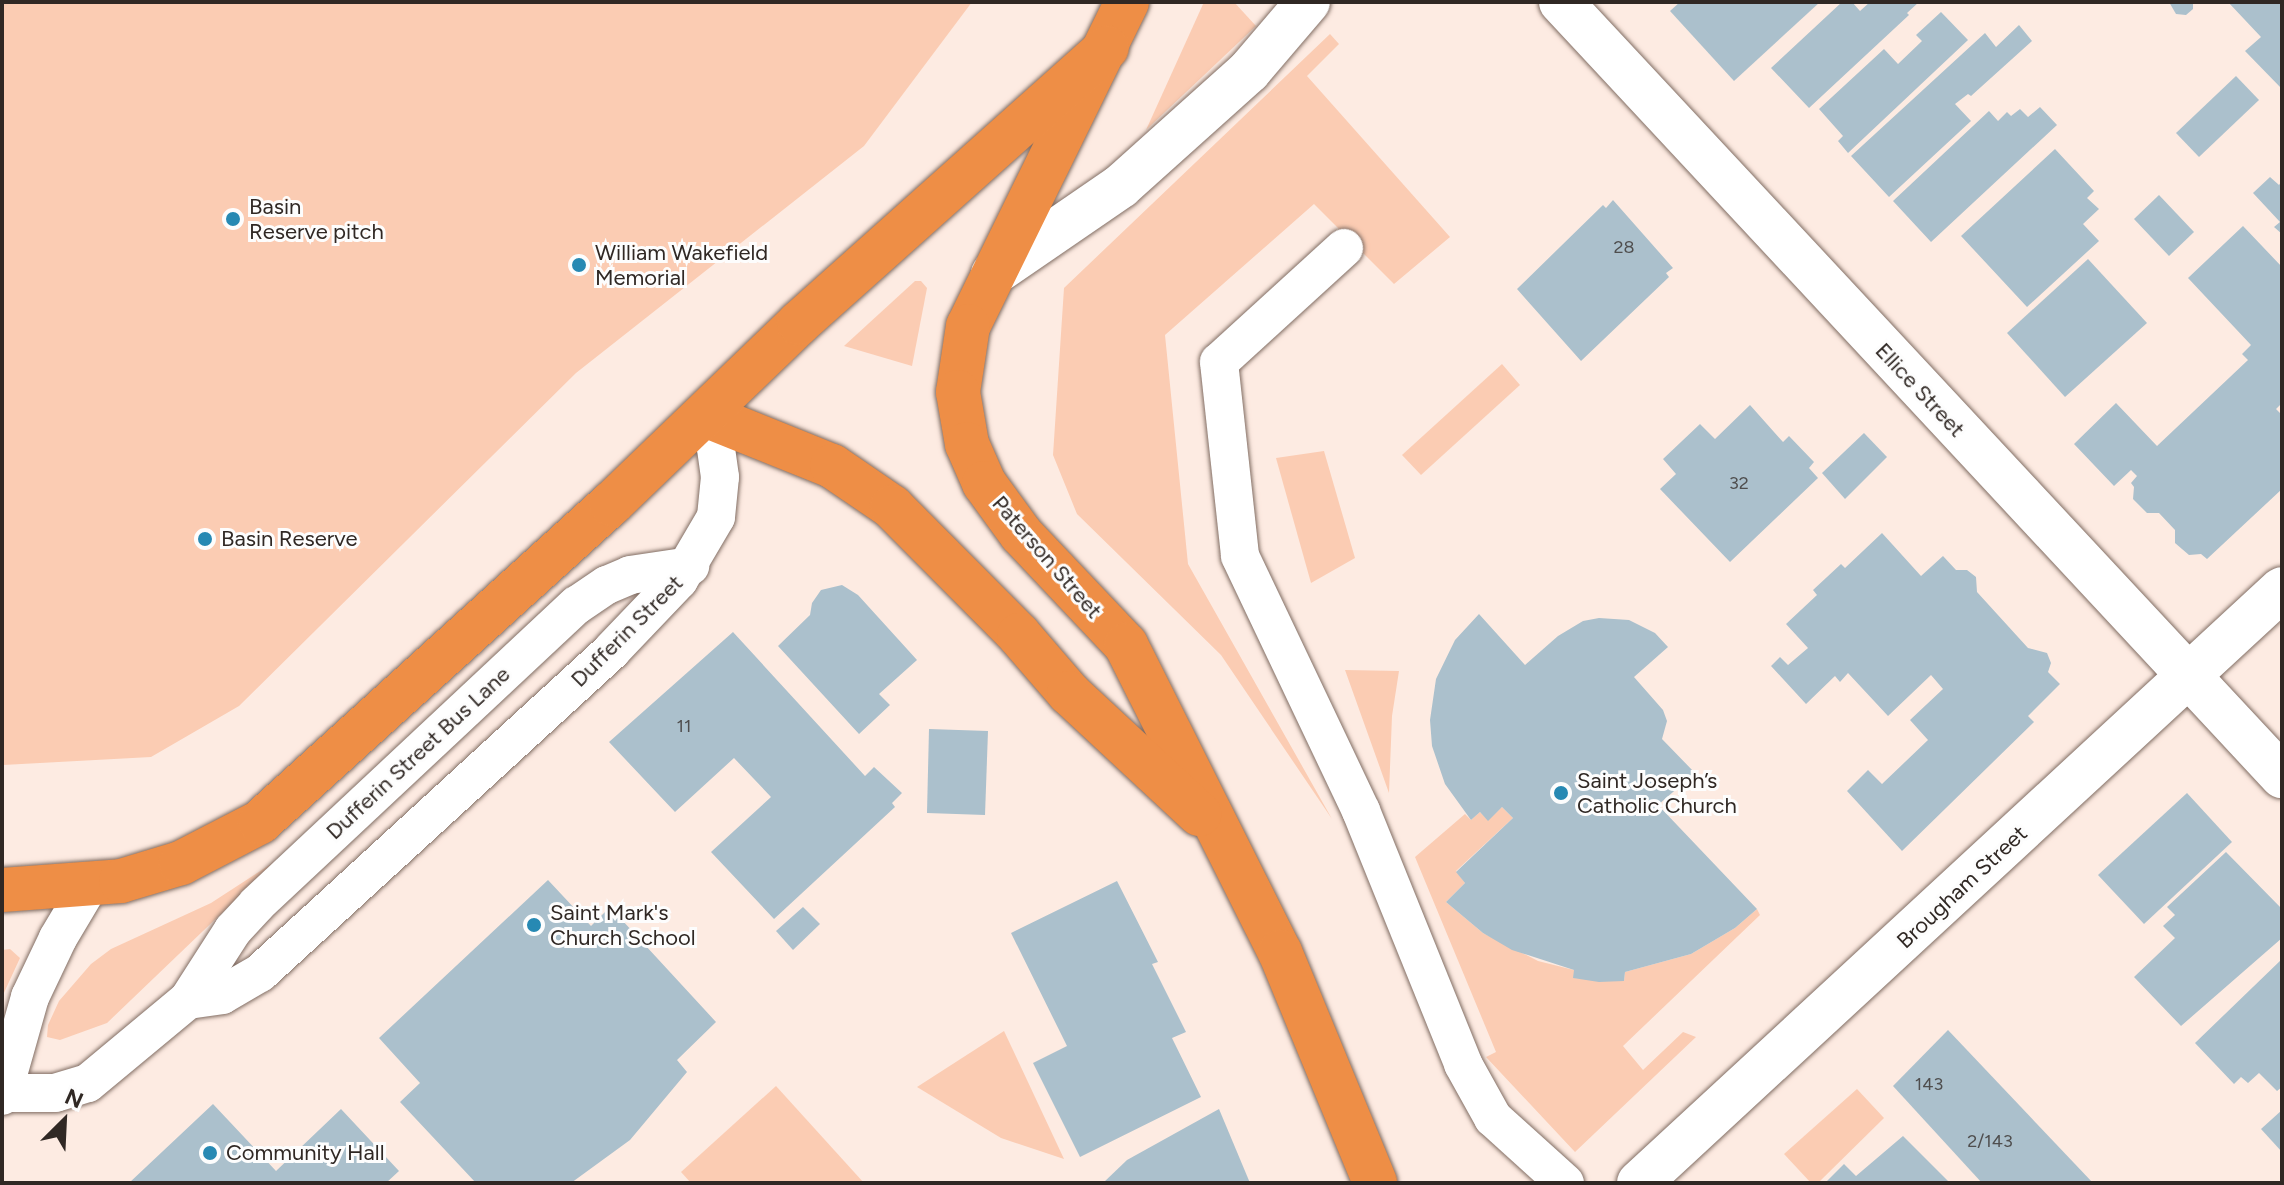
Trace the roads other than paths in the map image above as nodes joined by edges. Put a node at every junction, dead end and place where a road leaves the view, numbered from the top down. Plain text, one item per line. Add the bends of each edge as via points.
1 (1127, 2) edge
2 (1308, 2) edge
3 (1561, 2) edge
4 (1107, 48) junction
5 (1344, 248) dead end
6 (993, 274) junction
7 (705, 415) junction
8 (690, 566) junction
9 (2282, 589) edge
10 (2187, 678) junction
11 (2282, 776) edge
12 (1222, 835) junction
13 (89, 886) junction
14 (2, 890) edge
15 (188, 1000) junction
16 (2, 1094) edge
17 (1375, 1183) edge
18 (1565, 1183) edge
19 (1639, 1183) edge

1 - 4 highway
2 - 6 street via 1249,71 1121,186
3 - 10 street, Ellice Street
4 - 6 highway, Paterson Street
4 - 7 highway via 799,323
5 - 18 lane via 1219,362 1240,556 1361,811 1463,1064 1493,1118
6 - 12 highway, Paterson Street via 968,326 960,363 958,392 967,444 984,483 1021,534 1126,645
7 - 8 lane, Dufferin Street via 720,477 716,517
7 - 12 highway, Paterson Street via 832,466 892,507 1069,693
7 - 13 highway via 260,822 181,863
8 - 15 lane, Dufferin Street via 612,650 260,973 222,995
8 - 15 lane, Dufferin Street Bus Lane via 630,575 577,605 257,904 233,930
9 - 10 street, Brougham Street
10 - 11 street, Ellice Street
10 - 19 street, Brougham Street
12 - 17 highway, Paterson Street via 1280,952
13 - 14 highway
13 - 16 lane via 30,997
15 - 16 lane, Dufferin Street via 88,1083 55,1093

